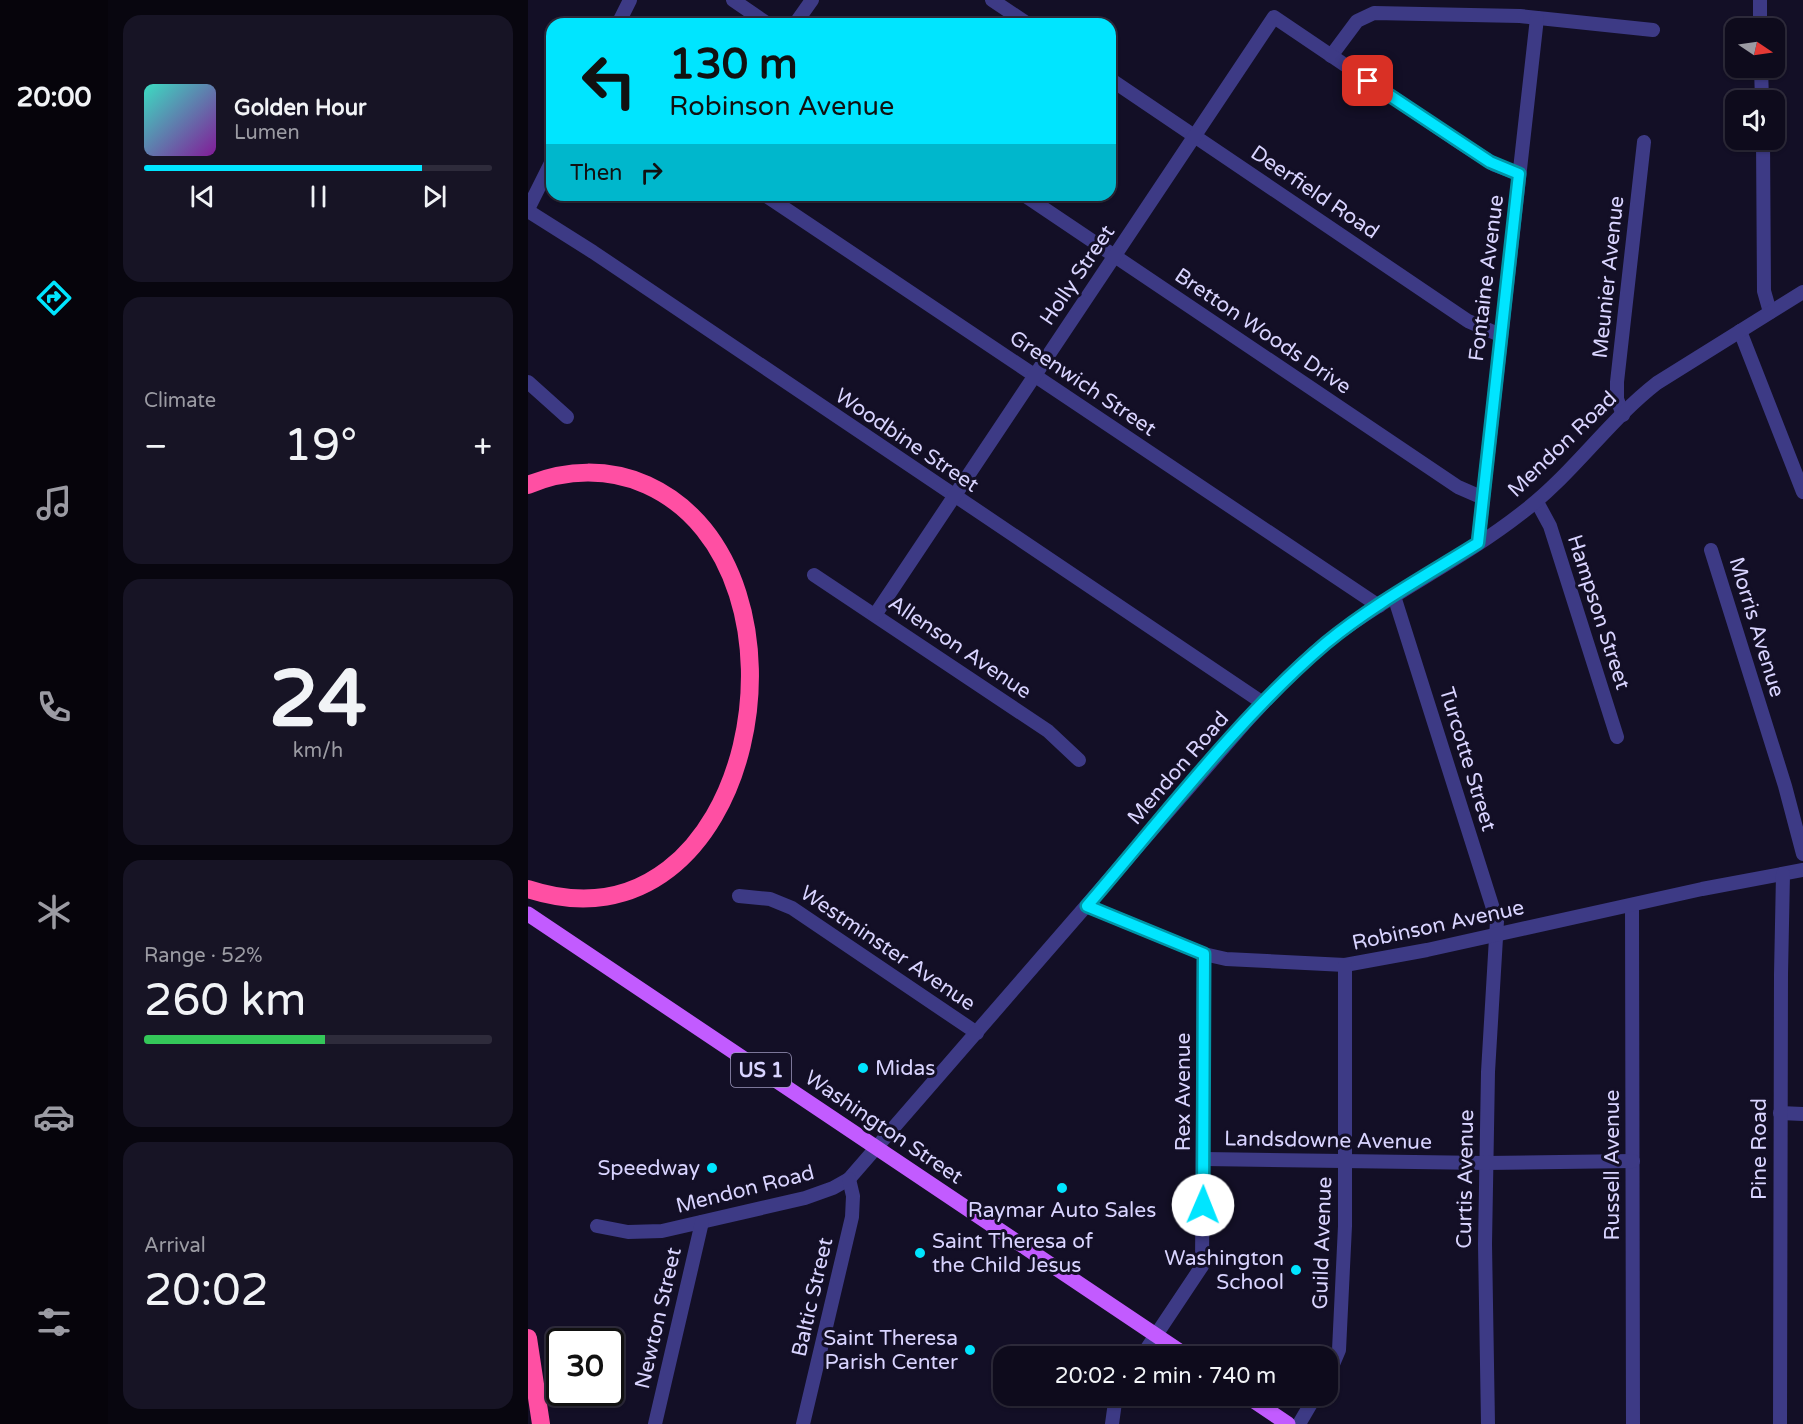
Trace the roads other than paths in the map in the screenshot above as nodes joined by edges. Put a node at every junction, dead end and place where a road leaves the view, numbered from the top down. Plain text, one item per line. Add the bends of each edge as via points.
1 (630, 0) edge
2 (733, 0) edge
3 (812, 0) edge
4 (992, 0) edge
5 (1760, 0) edge
6 (621, 18) edge
7 (759, 18) edge
8 (799, 18) edge
9 (1019, 18) edge
10 (1537, 18) junction
11 (1760, 18) edge
12 (1653, 30) dead end
13 (1331, 56) junction
14 (1116, 84) edge
15 (1195, 136) junction
16 (1644, 142) dead end
17 (1763, 150) edge
18 (546, 173) edge
19 (1519, 174) junction
20 (774, 201) edge
21 (1033, 201) edge
22 (528, 210) edge
23 (1115, 256) junction
24 (1803, 292) edge
25 (1770, 312) junction
26 (1740, 331) junction
27 (1500, 335) junction
28 (1035, 376) junction
29 (528, 382) edge
30 (1623, 415) junction
31 (567, 417) dead end
32 (528, 485) edge
33 (1803, 492) edge
34 (954, 496) junction
35 (1481, 497) junction
36 (1537, 502) junction
37 (1478, 543) junction
38 (1711, 550) dead end
39 (814, 575) dead end
40 (1394, 596) junction
41 (1378, 606) junction
42 (875, 615) junction
43 (1263, 703) junction
44 (1617, 737) dead end
45 (1079, 760) dead end
46 (1803, 854) edge
47 (1803, 870) edge
48 (1783, 874) junction
49 (528, 889) edge
50 (739, 896) dead end
51 (1632, 905) junction
52 (1087, 906) junction
53 (528, 914) edge
54 (1495, 935) junction
55 (1204, 954) junction
56 (1345, 965) junction
57 (977, 1033) junction
58 (1780, 1113) junction
59 (1803, 1114) edge
60 (877, 1148) junction
61 (1204, 1159) junction
62 (1632, 1161) junction
63 (1346, 1162) junction
64 (1486, 1163) junction
65 (849, 1179) junction
66 (702, 1222) junction
67 (597, 1226) dead end
68 (1156, 1335) junction
69 (528, 1338) edge
70 (1149, 1346) edge
71 (1172, 1346) edge
72 (1338, 1352) edge
73 (1114, 1406) edge
74 (1261, 1406) edge
75 (1310, 1406) edge
76 (541, 1424) edge
77 (655, 1424) edge
78 (803, 1424) edge
79 (1112, 1424) edge
80 (1288, 1424) edge
81 (1299, 1424) edge
82 (1488, 1424) edge
83 (1634, 1424) edge
84 (1780, 1424) edge

1 - 6 street
2 - 7 street
3 - 8 street
4 - 9 street
5 - 11 street
10 - 12 street
10 - 13 street via 1370,14 1358,21
10 - 19 street, Fontaine Avenue
13 - 15 street, Holly Street via 1274,17
13 - 19 street via 1490,162
14 - 15 street, Deerfield Road
15 - 23 street, Holly Street
15 - 27 street, Deerfield Road via 1468,321
16 - 30 street, Meunier Avenue via 1617,382 1617,399
17 - 25 street via 1764,291
18 - 22 street
19 - 27 street, Fontaine Avenue
20 - 28 street, Greenwich Street
21 - 23 street, Bretton Woods Drive
22 - 34 street, Woodbine Street
23 - 28 street, Holly Street
23 - 35 street, Bretton Woods Drive via 1458,487
24 - 25 street, Mendon Road
25 - 26 street, Mendon Road
26 - 30 street, Mendon Road via 1657,383
26 - 33 street
27 - 35 street, Fontaine Avenue
28 - 34 street, Holly Street
28 - 41 street, Greenwich Street
29 - 31 street
30 - 36 street, Mendon Road
32 - 49 highway via 567,473 608,474 653,488 687,510 713,539 731,575 744,623 749,676 746,726 734,772 712,820 684,857 650,882 613,896 574,899
34 - 42 street, Holly Street
34 - 43 street, Woodbine Street
35 - 37 street, Fontaine Avenue
36 - 37 street, Mendon Road
36 - 44 street, Hampson Street via 1550,526
37 - 40 street, Mendon Road
38 - 46 street, Morris Avenue
39 - 42 street, Allenson Avenue
40 - 41 street, Mendon Road
40 - 54 street, Turcotte Street via 1497,921
41 - 43 street, Mendon Road via 1328,642
42 - 45 street, Allenson Avenue via 1048,731
43 - 52 street, Mendon Road
47 - 48 street, Robinson Avenue
48 - 51 street, Robinson Avenue
48 - 58 street, Pine Road
50 - 57 street, Westminster Avenue via 770,899 792,908
51 - 54 street, Robinson Avenue
51 - 62 street, Russell Avenue
52 - 55 street, Robinson Avenue
52 - 57 street, Mendon Road
53 - 60 main road, Washington Street / US 1
54 - 56 street, Robinson Avenue
54 - 64 street, Curtis Avenue
55 - 56 street, Robinson Avenue via 1226,959
55 - 61 street, Rex Avenue
56 - 63 street, Guild Avenue
57 - 60 street, Mendon Road
58 - 59 street
58 - 84 street, Pine Road
60 - 65 street, Mendon Road
60 - 68 main road, Washington Street / US 1
61 - 63 street, Landsdowne Avenue
61 - 68 street, Rex Avenue via 1202,1266
62 - 64 street, Landsdowne Avenue
62 - 83 street, Russell Avenue
63 - 64 street, Landsdowne Avenue
63 - 72 street, Guild Avenue
64 - 82 street, Curtis Avenue
65 - 66 street, Mendon Road via 806,1198
65 - 78 street, Baltic Street via 852,1217
66 - 67 street, Mendon Road via 645,1233
66 - 77 street, Newton Street
68 - 70 street, Rex Avenue
68 - 71 main road, Washington Street / US 1
69 - 76 highway
73 - 79 street
74 - 80 main road
75 - 81 street

